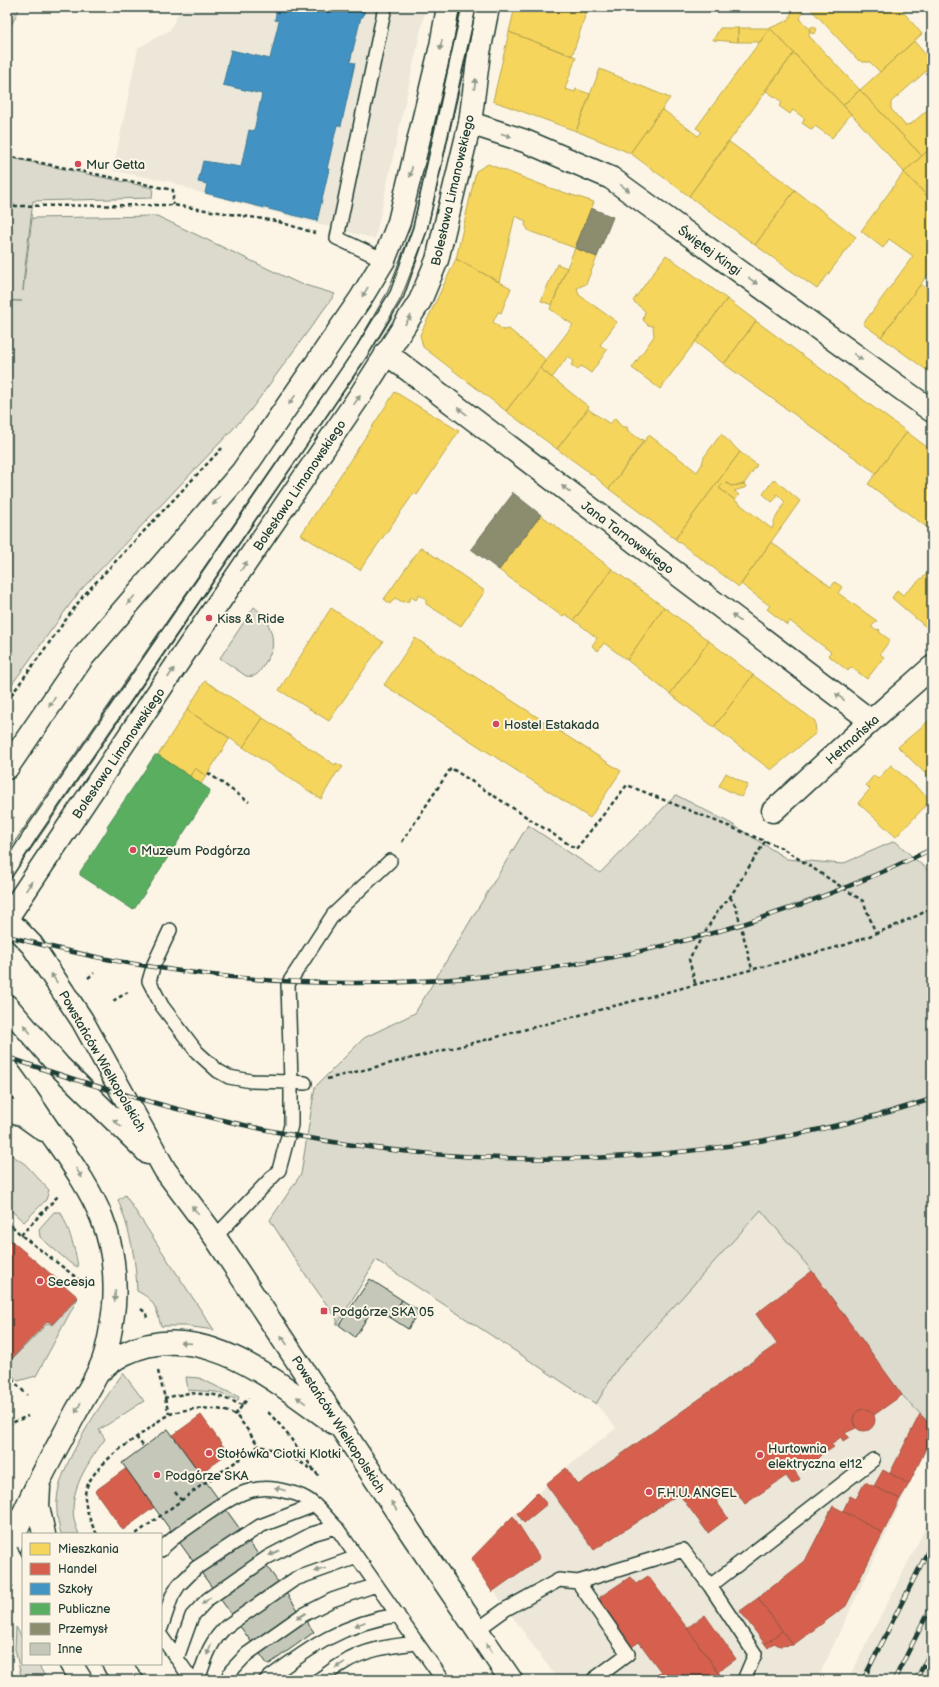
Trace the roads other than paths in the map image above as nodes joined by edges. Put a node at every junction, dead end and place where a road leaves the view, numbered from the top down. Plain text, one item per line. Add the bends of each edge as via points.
1 (385, 7) edge
2 (448, 7) edge
3 (469, 7) edge
4 (488, 7) edge
5 (470, 123) junction
6 (384, 260) junction
7 (386, 353) junction
8 (932, 411) edge
9 (932, 667) edge
10 (871, 721) junction
11 (7, 768) edge
12 (773, 811) dead end
13 (390, 861) road end
14 (7, 871) edge
15 (7, 918) edge
16 (170, 930) dead end
17 (7, 1006) edge
18 (7, 1070) edge
19 (290, 1082) junction
20 (305, 1083) road end
21 (7, 1109) edge
22 (57, 1142) junction
23 (165, 1170) junction
24 (215, 1237) junction
25 (96, 1374) junction
26 (345, 1431) junction
27 (873, 1460) dead end
28 (40, 1480) junction
29 (315, 1505) junction
30 (336, 1527) junction
31 (44, 1533) edge
32 (162, 1549) edge
33 (7, 1553) edge
34 (7, 1556) edge
35 (357, 1558) junction
36 (22, 1579) edge
37 (578, 1582) junction
38 (376, 1585) junction
39 (710, 1586) junction
40 (398, 1615) junction
41 (162, 1625) edge
42 (477, 1630) junction
43 (162, 1637) edge
44 (417, 1643) junction
45 (177, 1658) junction
46 (72, 1665) edge
47 (115, 1665) edge
48 (125, 1665) edge
49 (81, 1680) edge
50 (123, 1680) edge
51 (137, 1680) edge
52 (192, 1680) edge
53 (198, 1680) edge
54 (227, 1680) edge
55 (266, 1680) edge
56 (318, 1680) edge
57 (443, 1680) edge
58 (511, 1680) edge
59 (593, 1680) edge
60 (744, 1680) edge

1 - 6 lane via 337,238
2 -> 6 street via 400,222
3 - 14 lane via 420,229 396,294 360,354
5 -> 4 street, Bolesława Limanowskiego
7 -> 5 street, Bolesława Limanowskiego via 420,301 437,260
5 -> 8 street, Świętej Kingi via 525,141 611,178
6 -> 11 street via 361,298 242,472 83,657
10 -> 7 street, Jana Tarnowskiego
15 -> 7 street, Bolesława Limanowskiego via 361,394
9 - 10 street, Hetmańska
10 - 12 street, Hetmańska
13 - 19 lane via 333,915 288,984
23 -> 15 street, Powstańców Wielkopolskich via 82,1020 32,945
16 - 19 lane via 149,981 162,1006 197,1052 218,1071 229,1077 251,1082
23 -> 17 street, Powstańców Wielkopolskich via 59,1066
18 - 22 street
19 - 20 lane
19 - 24 lane via 291,1125 279,1170
21 - 22 street via 32,1120
22 -> 25 street via 93,1196 111,1246 115,1282 113,1319 103,1361
24 -> 23 street, Powstańców Wielkopolskich
26 -> 24 street, Powstańców Wielkopolskich
26 -> 25 street via 250,1366 219,1351 196,1344 153,1344 123,1354
25 -> 28 street
42 -> 26 street, Powstańców Wielkopolskich
27 - 39 lane
28 - 31 street via 38,1506
28 - 34 street
29 - 30 lane
29 -> 32 lane via 305,1498 277,1488 255,1488 221,1504
29 - 41 lane via 260,1526 196,1568 175,1590
30 - 35 lane
30 -> 45 lane via 312,1534 268,1556 208,1599 192,1616
33 - 36 street, bridge
35 - 38 lane
35 -> 53 lane via 295,1579 227,1626 212,1643
37 - 39 lane via 683,1550
37 - 42 lane via 559,1580 506,1609
37 - 59 lane via 628,1654
38 - 40 lane
38 -> 54 lane via 332,1600 301,1616 241,1659
39 - 60 lane via 755,1654
40 - 44 lane
40 -> 55 lane via 376,1618 325,1638
58 -> 42 street, Powstańców Wielkopolskich
43 - 45 lane
44 -> 56 lane via 379,1648 360,1655
44 - 57 lane
45 - 52 lane
46 - 49 street
47 - 50 street
48 - 51 lane

